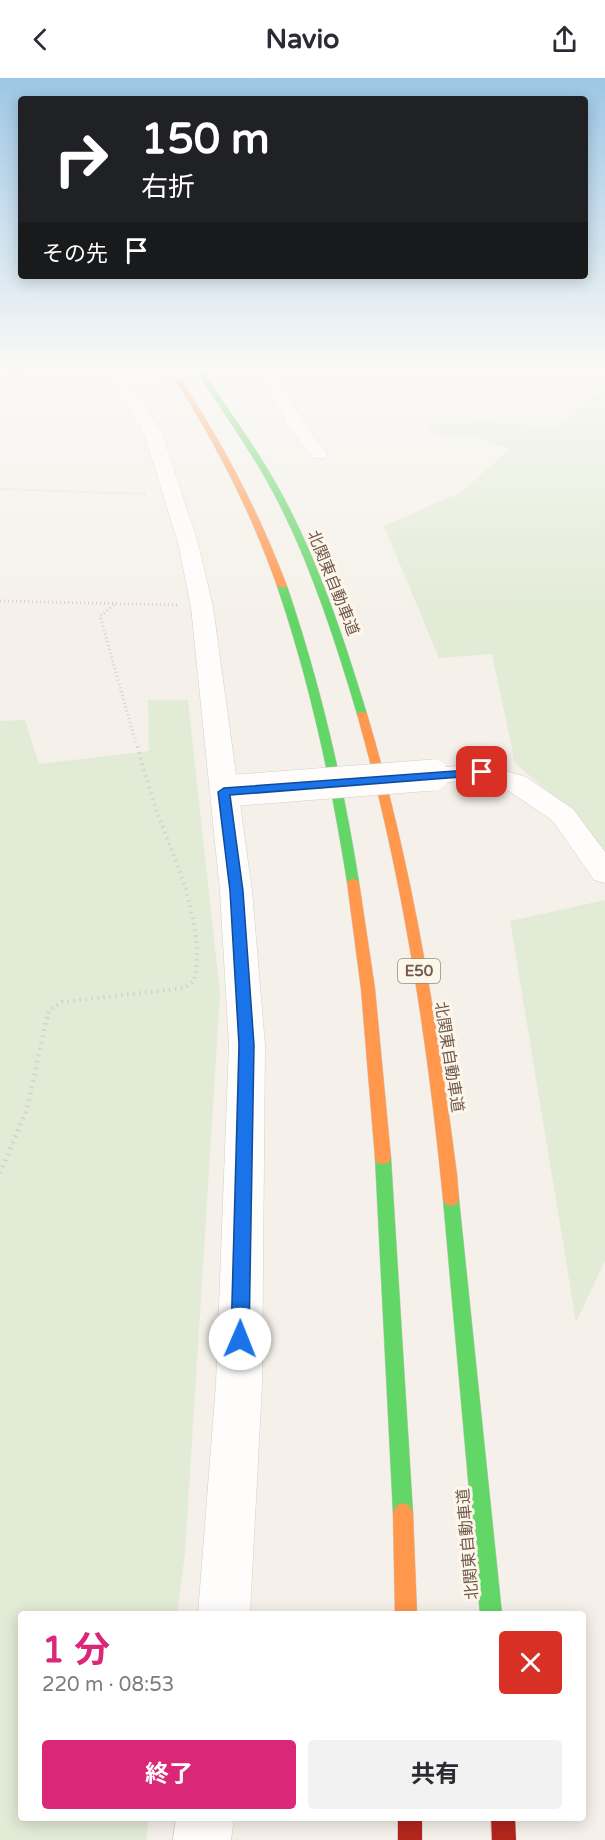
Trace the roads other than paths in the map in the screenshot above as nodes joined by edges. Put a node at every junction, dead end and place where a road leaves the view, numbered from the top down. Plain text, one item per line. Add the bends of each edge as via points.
1 (159, 451) edge
2 (223, 451) edge
3 (250, 451) edge
4 (317, 451) edge
5 (319, 454) dead end
6 (232, 791) junction
7 (605, 873) edge
8 (224, 1611) edge
9 (406, 1611) edge
10 (491, 1611) edge
11 (205, 1821) edge
12 (410, 1821) edge
13 (503, 1821) edge
14 (202, 1840) edge
15 (410, 1840) edge
16 (504, 1840) edge

1 - 6 street via 174,492 202,606
2 - 9 highway via 253,509 278,571 306,660 334,766 360,918 382,1139
3 - 10 highway, 北関東自動車道 / E50 via 279,496 345,657 378,765 411,915 445,1137
4 - 5 street
6 - 7 street, bridge via 482,772 516,783 563,815
6 - 8 street via 247,1045 239,1384
11 - 14 street
12 - 15 highway
13 - 16 highway

